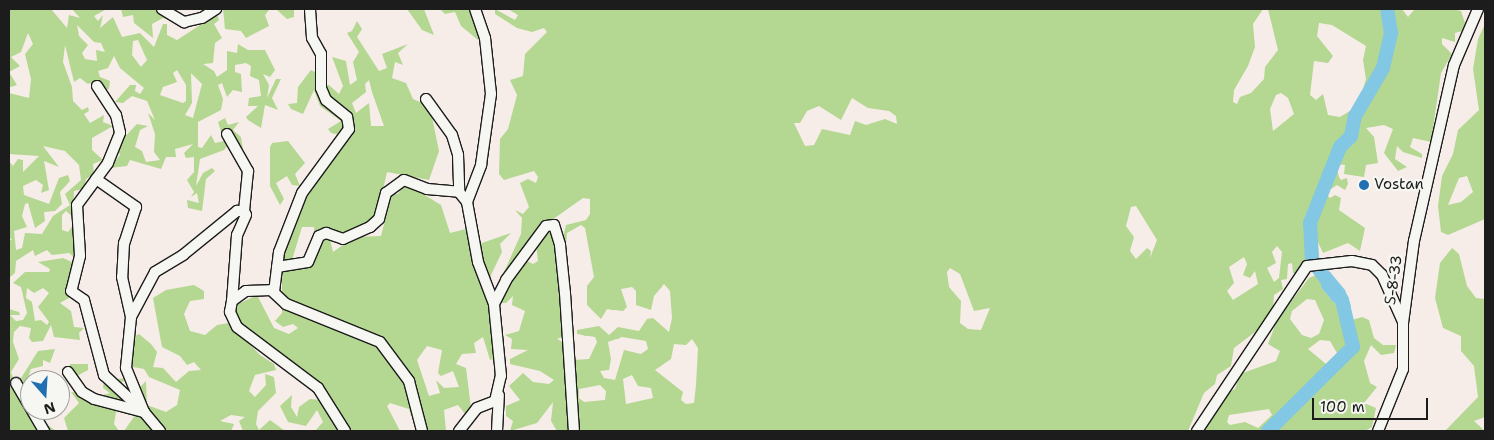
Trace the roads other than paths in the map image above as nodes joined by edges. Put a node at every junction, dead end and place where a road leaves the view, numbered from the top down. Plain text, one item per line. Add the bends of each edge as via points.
1 (162, 9) edge
2 (216, 9) edge
3 (310, 9) edge
4 (475, 9) edge
5 (1478, 9) edge
6 (97, 86) dead end
7 (426, 99) dead end
8 (227, 134) dead end
9 (96, 179) junction
10 (459, 192) junction
11 (467, 202) junction
12 (244, 211) junction
13 (277, 267) junction
14 (274, 292) junction
15 (232, 301) junction
16 (494, 304) junction
17 (131, 317) junction
18 (1403, 323) junction
19 (70, 375) edge
20 (16, 383) dead end
21 (500, 395) junction
22 (144, 412) junction
23 (44, 431) edge
24 (160, 431) edge
25 (345, 431) edge
26 (422, 431) edge
27 (459, 431) edge
28 (497, 431) edge
29 (574, 431) edge
30 (1197, 431) edge
31 (1378, 431) edge

1 - 2 street via 184,22 202,18
3 - 13 street via 312,38 321,54 321,88 326,100 347,118 349,128 302,193 284,236
4 - 11 street via 485,38 491,94 481,166
5 - 18 street, Տ-8-33 / Տ-8-33 via 1454,65 1414,241
6 - 9 street via 116,115 120,133 115,150
7 - 10 street via 452,135 458,155
8 - 12 street via 248,171
9 - 17 street via 136,207 124,243 122,277
9 - 22 street via 77,205 81,241 71,291 84,300 99,367
10 - 11 street
10 - 13 street via 427,189 404,180 386,193 379,219 370,227 343,239 326,233 319,236 307,263
11 - 16 street via 478,262
12 - 15 street via 246,215 237,235
12 - 17 street via 237,211 183,255 155,272
13 - 14 street
14 - 15 street via 246,291
14 - 26 street via 286,304 380,342 409,381
15 - 25 street via 230,312 237,327 318,388
16 - 21 street via 501,352
16 - 29 street via 506,280 546,226 554,226 562,264
17 - 22 street via 126,368
18 - 30 street, Տ-8-33 / Տ-8-33 via 1382,276 1372,265 1352,261 1307,266
18 - 31 street via 1403,369
19 - 22 street via 82,392 94,399
20 - 23 street
21 - 27 street via 477,408
21 - 28 street
22 - 24 street

